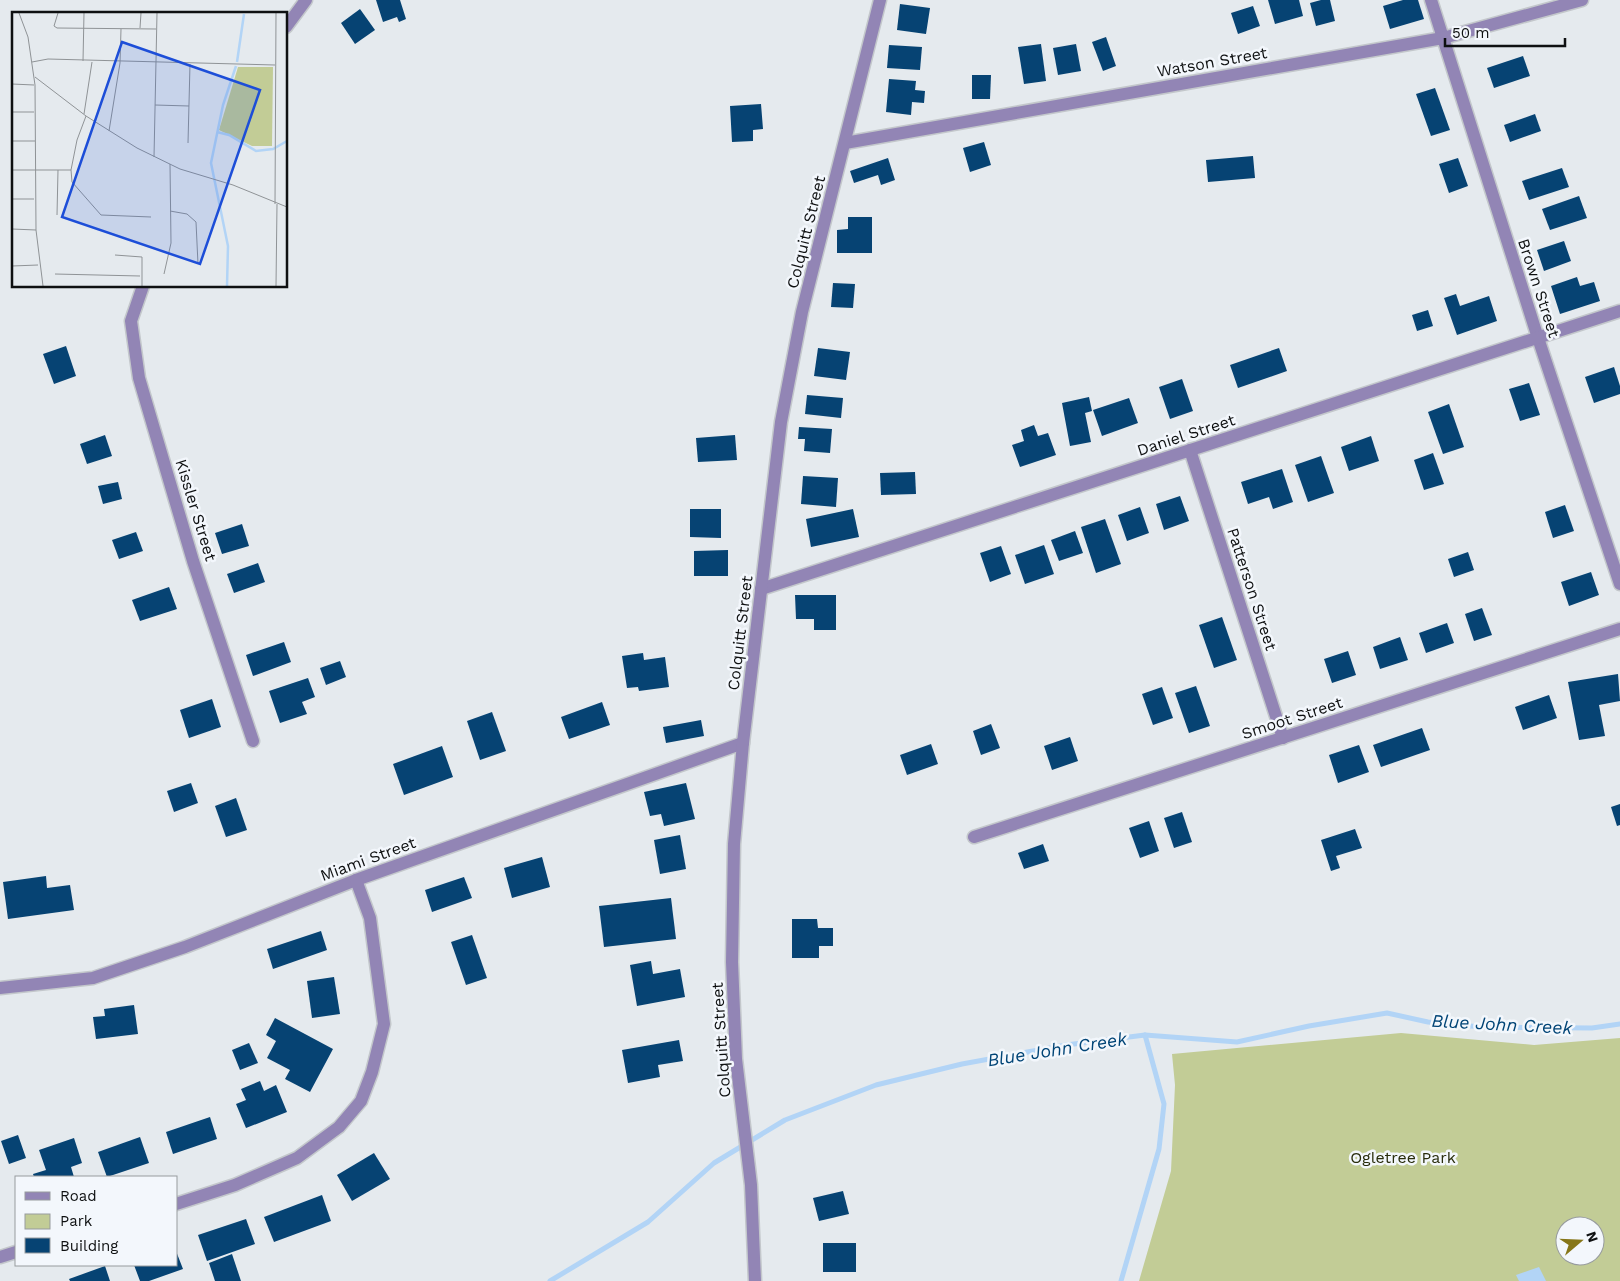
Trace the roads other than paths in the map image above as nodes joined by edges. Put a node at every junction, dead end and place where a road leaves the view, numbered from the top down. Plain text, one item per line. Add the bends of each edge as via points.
1 (306, 0) edge
2 (880, 0) edge
3 (1431, 0) edge
4 (1582, 0) edge
5 (288, 24) edge
6 (1443, 38) junction
7 (845, 143) junction
8 (142, 288) edge
9 (1620, 311) edge
10 (1538, 338) junction
11 (1190, 450) junction
12 (1620, 584) edge
13 (761, 589) junction
14 (1620, 629) edge
15 (1283, 738) junction
16 (253, 741) dead end
17 (743, 743) junction
18 (974, 836) dead end
19 (356, 880) junction
20 (0, 988) edge
21 (178, 1203) edge
22 (15, 1252) edge
23 (0, 1257) edge
24 (755, 1281) edge

1 - 5 street
2 - 7 street, Colquitt Street
3 - 6 street, Brown Street
4 - 6 street, Watson Street
6 - 7 street, Watson Street
6 - 10 street, Brown Street
7 - 13 street, Colquitt Street via 802,312 781,422
8 - 16 street, Kissler Street via 131,321 139,378 193,561
9 - 10 street, Daniel Street
10 - 11 street, Daniel Street
10 - 12 street, Brown Street
11 - 13 street, Daniel Street
11 - 15 street, Patterson Street
13 - 17 street, Colquitt Street
14 - 15 street, Smoot Street
15 - 18 street, Smoot Street
17 - 19 street, Miami Street
17 - 24 street, Colquitt Street via 734,844 732,962 736,1059 751,1186
19 - 20 street, Miami Street via 184,947 93,978
19 - 21 street via 370,918 384,1024 372,1072 360,1102 339,1127 297,1158 235,1185
22 - 23 street

